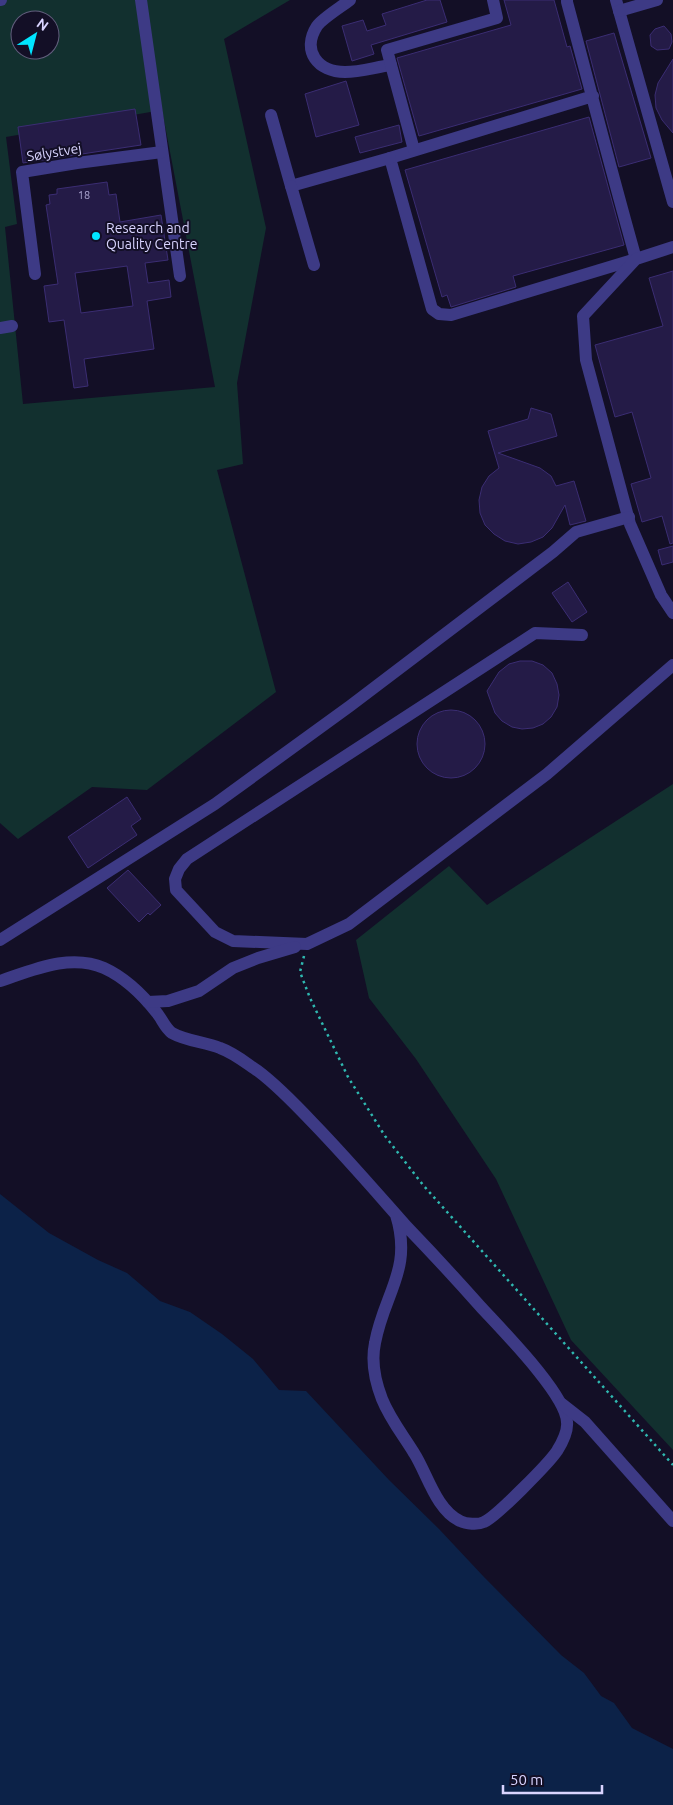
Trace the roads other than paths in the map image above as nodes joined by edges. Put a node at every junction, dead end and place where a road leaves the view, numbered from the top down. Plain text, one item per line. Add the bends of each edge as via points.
1 (141, 0) edge
2 (350, 0) edge
3 (493, 0) edge
4 (657, 0) edge
5 (570, 1) edge
6 (617, 5) edge
7 (391, 65) junction
8 (593, 96) junction
9 (271, 115) dead end
10 (414, 150) junction
11 (162, 152) junction
12 (390, 158) junction
13 (669, 170) edge
14 (291, 186) junction
15 (673, 202) edge
16 (673, 247) edge
17 (636, 259) junction
18 (314, 265) dead end
19 (34, 274) dead end
20 (180, 276) dead end
21 (629, 518) junction
22 (673, 613) edge
23 (582, 635) dead end
24 (673, 665) edge
25 (0, 940) edge
26 (307, 944) junction
27 (0, 980) edge
28 (148, 1002) junction
29 (396, 1214) junction
30 (562, 1404) junction
31 (673, 1521) edge

1 - 11 street
2 - 7 street via 318,25 311,39 310,50 318,64 332,71 346,72
3 - 7 street via 497,18 387,50
4 - 6 street
5 - 8 street
6 - 13 street
7 - 10 street
8 - 10 street
8 - 17 street
9 - 14 street
10 - 12 street
11 - 19 street, Sølystvej via 22,172
11 - 20 street
12 - 14 street
12 - 17 street via 426,291 432,309 439,314 451,315
13 - 15 street
14 - 18 street
16 - 17 street
17 - 21 street via 583,316 586,360
21 - 22 street via 661,595
21 - 25 street via 576,532 358,700 215,804
23 - 26 street via 535,633 186,859 178,869 176,890 215,932 233,941
24 - 26 street via 547,774 349,924
26 - 28 street via 233,968 200,990 168,1001
27 - 28 street via 46,965 79,963 102,967 129,982
28 - 29 street via 169,1031 222,1049 261,1073 303,1113
29 - 30 street via 514,1343
29 - 30 street via 401,1230 400,1268 375,1342 376,1381 383,1402 448,1512 460,1521 474,1524 484,1522 497,1512 556,1454 568,1422
30 - 31 street via 585,1422

